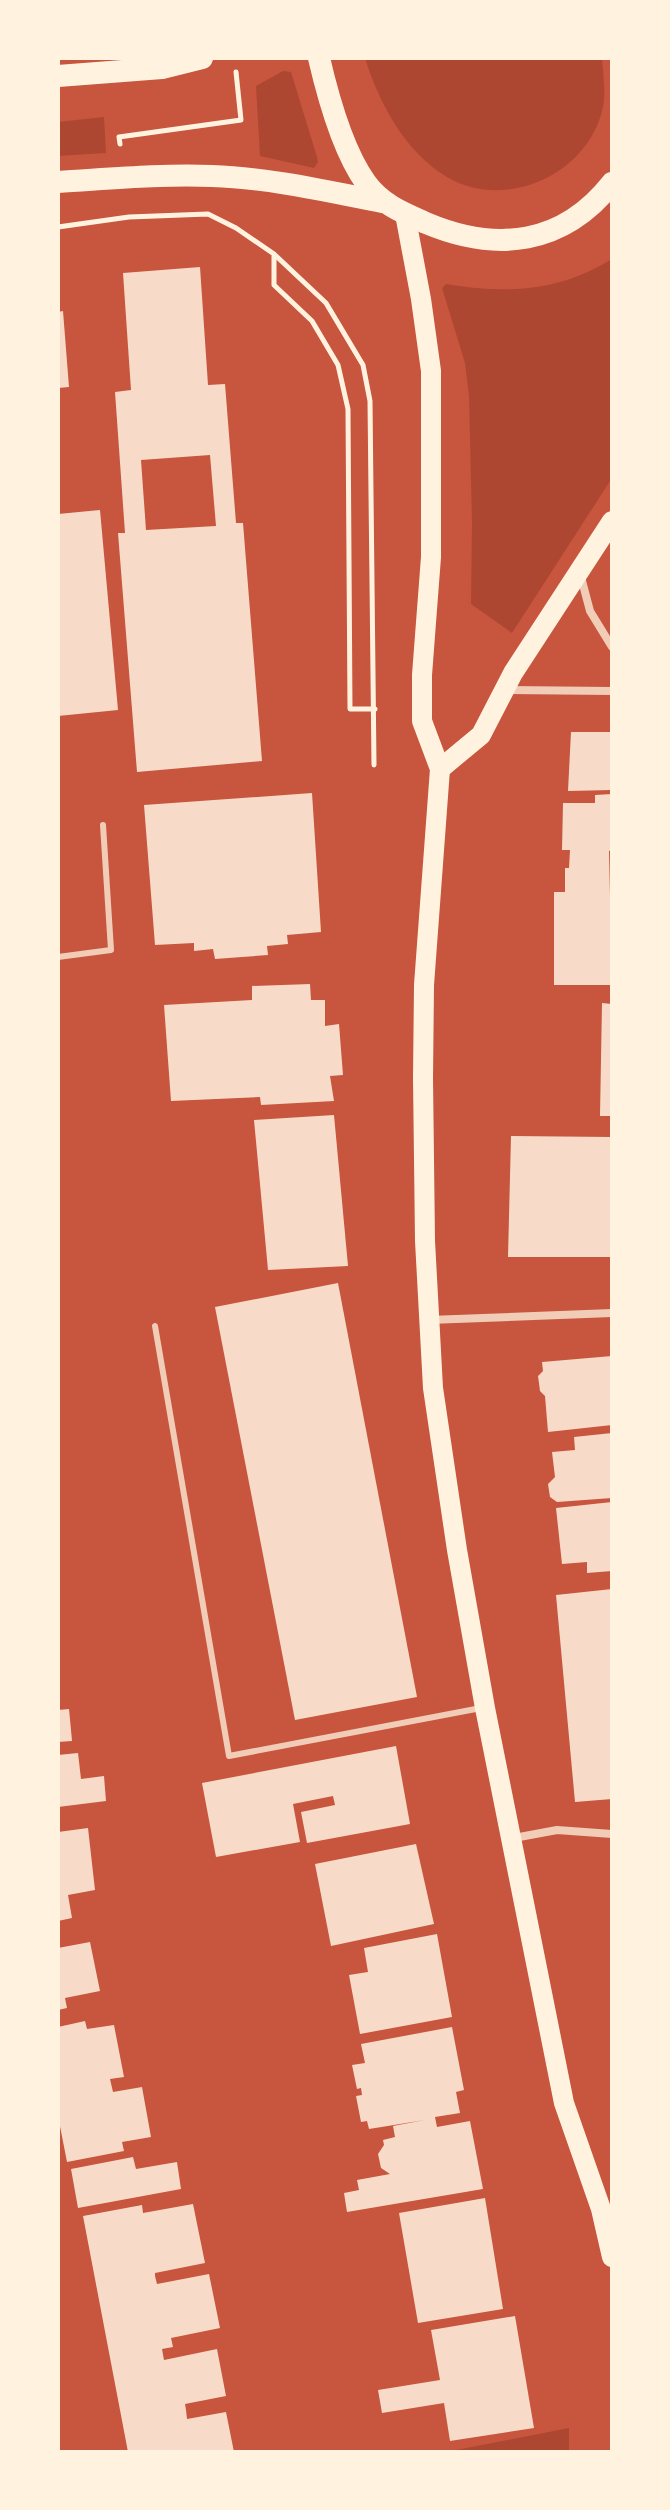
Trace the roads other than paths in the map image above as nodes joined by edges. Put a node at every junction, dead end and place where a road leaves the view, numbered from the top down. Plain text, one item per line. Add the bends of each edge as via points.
1 (202, 58) edge
2 (319, 58) edge
3 (58, 76) edge
4 (58, 182) edge
5 (612, 183) edge
6 (382, 202) junction
7 (405, 214) junction
8 (612, 521) edge
9 (579, 572) junction
10 (612, 647) edge
11 (503, 690) junction
12 (612, 691) edge
13 (440, 769) junction
14 (103, 825) dead end
15 (58, 957) edge
16 (612, 1313) edge
17 (428, 1320) junction
18 (155, 1326) dead end
19 (485, 1708) junction
20 (612, 1834) edge
21 (510, 1839) junction
22 (612, 2257) edge

1 - 3 highway via 162,68
2 - 6 highway via 350,154
4 - 6 highway via 214,176
5 - 7 highway via 574,221 527,239 478,239
6 - 7 highway
7 - 13 main road via 431,371 431,557 422,721
8 - 9 main road
9 - 10 street via 590,611
9 - 11 main road
11 - 12 street
11 - 13 main road via 481,735
13 - 17 main road via 424,1000
14 - 15 lane via 111,950
16 - 17 street
17 - 19 main road via 443,1459
18 - 19 lane via 229,1756
19 - 21 main road
20 - 21 street via 557,1830
21 - 22 main road via 564,2103

